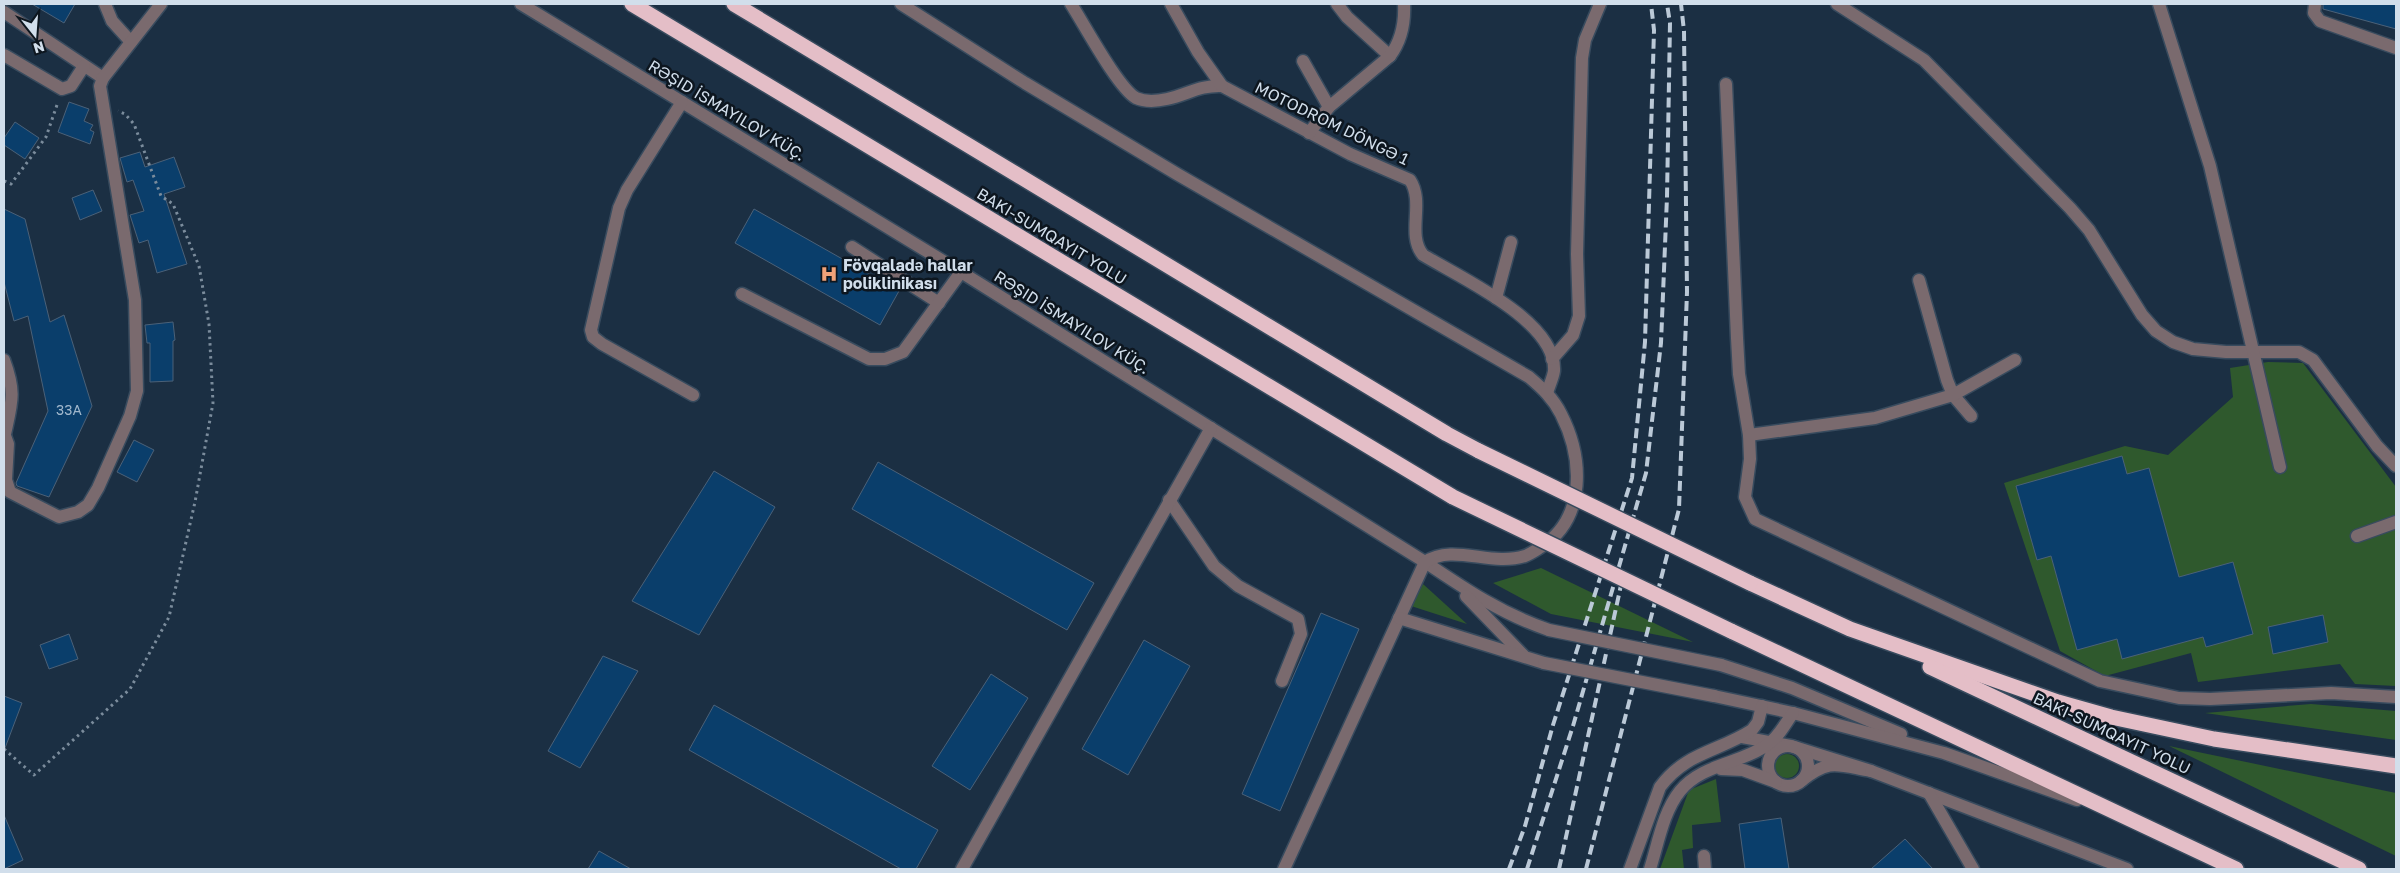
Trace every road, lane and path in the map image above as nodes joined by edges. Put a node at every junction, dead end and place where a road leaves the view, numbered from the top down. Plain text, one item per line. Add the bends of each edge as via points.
1 (105, 4) edge
2 (161, 4) edge
3 (521, 4) edge
4 (632, 4) edge
5 (734, 4) edge
6 (901, 4) edge
7 (1171, 4) edge
8 (1337, 4) edge
9 (1404, 4) edge
10 (1600, 4) edge
11 (1837, 4) edge
12 (2159, 4) edge
13 (2315, 4) edge
14 (1075, 5) edge
15 (4, 12) edge
16 (131, 42) junction
17 (2396, 48) edge
18 (4, 55) edge
19 (1390, 56) junction
20 (1303, 61) dead end
21 (84, 66) junction
22 (103, 78) junction
23 (1726, 84) dead end
24 (1222, 86) junction
25 (62, 89) junction
26 (682, 102) junction
27 (1330, 107) junction
28 (102, 110) junction
29 (1309, 133) junction
30 (4, 181) edge
31 (1511, 242) dead end
32 (852, 247) dead end
33 (961, 272) junction
34 (1919, 280) dead end
35 (742, 294) dead end
36 (1496, 298) junction
37 (939, 303) junction
38 (2253, 351) junction
39 (1552, 359) junction
40 (4, 360) edge
41 (2015, 360) dead end
42 (1548, 393) junction
43 (693, 395) dead end
44 (1953, 395) junction
45 (1971, 416) dead end
46 (1210, 428) junction
47 (4, 434) edge
48 (1749, 434) junction
49 (2396, 466) edge
50 (2280, 467) dead end
51 (1169, 500) junction
52 (2396, 522) edge
53 (2357, 536) dead end
54 (1425, 562) junction
55 (1453, 583) junction
56 (1399, 618) junction
57 (1850, 629) junction
58 (1524, 657) junction
59 (1282, 681) dead end
60 (2396, 697) edge
61 (1762, 706) junction
62 (1793, 713) junction
63 (1742, 737) junction
64 (1772, 741) junction
65 (1791, 746) junction
66 (4, 749) edge
67 (1944, 753) junction
68 (2396, 766) edge
69 (1871, 771) junction
70 (1703, 772) junction
71 (1801, 781) junction
72 (1776, 782) junction
73 (1929, 793) junction
74 (2130, 820) junction
75 (962, 869) edge
76 (1284, 869) edge
77 (1630, 869) edge
78 (1650, 869) edge
79 (1973, 869) edge
80 (2127, 869) edge
81 (2236, 869) edge
82 (2359, 869) edge

1 - 16 street via 112,21
2 - 16 street
3 - 26 street
4 - 74 highway, bridge via 1453,497
5 - 57 highway, bridge via 1447,434
6 - 42 street via 1024,83 1529,377
7 - 24 street
8 - 19 street
9 - 19 street via 1401,32
10 - 39 street via 1585,40 1582,58 1577,254 1579,316 1574,335
11 - 38 street via 1924,60 2070,208 2089,230 2156,331 2193,349
12 - 38 street via 2210,166
13 - 17 street via 2314,13 2320,21
14 - 24 street via 1123,86 1136,98 1148,101 1167,99 1198,87
15 - 21 street
16 - 22 street
18 - 25 street
19 - 27 street
20 - 27 street
21 - 22 street
21 - 25 street via 71,86
22 - 28 street via 100,86
23 - 48 street via 1737,347
24 - 29 street, MOTODROM DÖNGƏ 1
25 - 30 path via 46,138 11,184
26 - 33 street
26 - 43 street via 619,208 591,330 602,344
27 - 29 street
28 - 47 street via 135,300 138,369 137,391 130,416 88,505 66,517 59,517 10,492 6,480 8,444
28 - 66 path via 125,114 134,124 161,196 174,204 199,266 209,324 213,403 169,618 130,689 34,775
29 - 36 street, MOTODROM DÖNGƏ 1 via 1410,180 1416,198 1417,248 1423,256
31 - 36 street
32 - 37 street
33 - 37 street
33 - 46 street
34 - 44 street
35 - 37 street via 869,359 885,359 903,352
36 - 39 street, MOTODROM DÖNGƏ 1 via 1532,324 1549,348
38 - 49 street via 2299,352 2313,360 2377,446
38 - 50 street
39 - 42 street, MOTODROM DÖNGƏ 1 via 1554,370
40 - 47 street via 12,381 13,400
41 - 44 street
42 - 54 street via 1561,414 1578,472 1578,489 1563,526 1552,540 1527,556 1512,560 1444,554
44 - 45 street
44 - 48 street via 1856,422
46 - 51 street
46 - 54 street
48 - 60 street via 1750,460 1744,497 1755,519 2100,681 2179,698 2331,693
51 - 59 street via 1214,566 1238,586 1298,619 1301,634
51 - 75 street
52 - 53 street
54 - 55 street
54 - 56 street
55 - 58 street
55 - 67 street, bridge via 1499,610 1548,630 1752,673
56 - 58 street
56 - 76 street
57 - 68 highway via 2058,702 2111,717 2214,739
57 - 82 highway
58 - 61 street, bridge
61 - 62 street
61 - 63 street via 1758,722
62 - 64 street
62 - 67 street
63 - 64 street
63 - 77 street via 1692,758 1668,776 1660,787
64 - 65 street
64 - 70 street via 1754,752
65 - 69 street
65 - 71 street via 1806,756 1806,774
65 - 72 street via 1782,746 1769,758 1767,767
67 - 74 street
69 - 71 street via 1826,764
69 - 73 street
70 - 72 street via 1732,768
70 - 78 street via 1689,782 1673,801
71 - 72 street via 1784,786
73 - 79 street
73 - 80 street
74 - 81 highway

